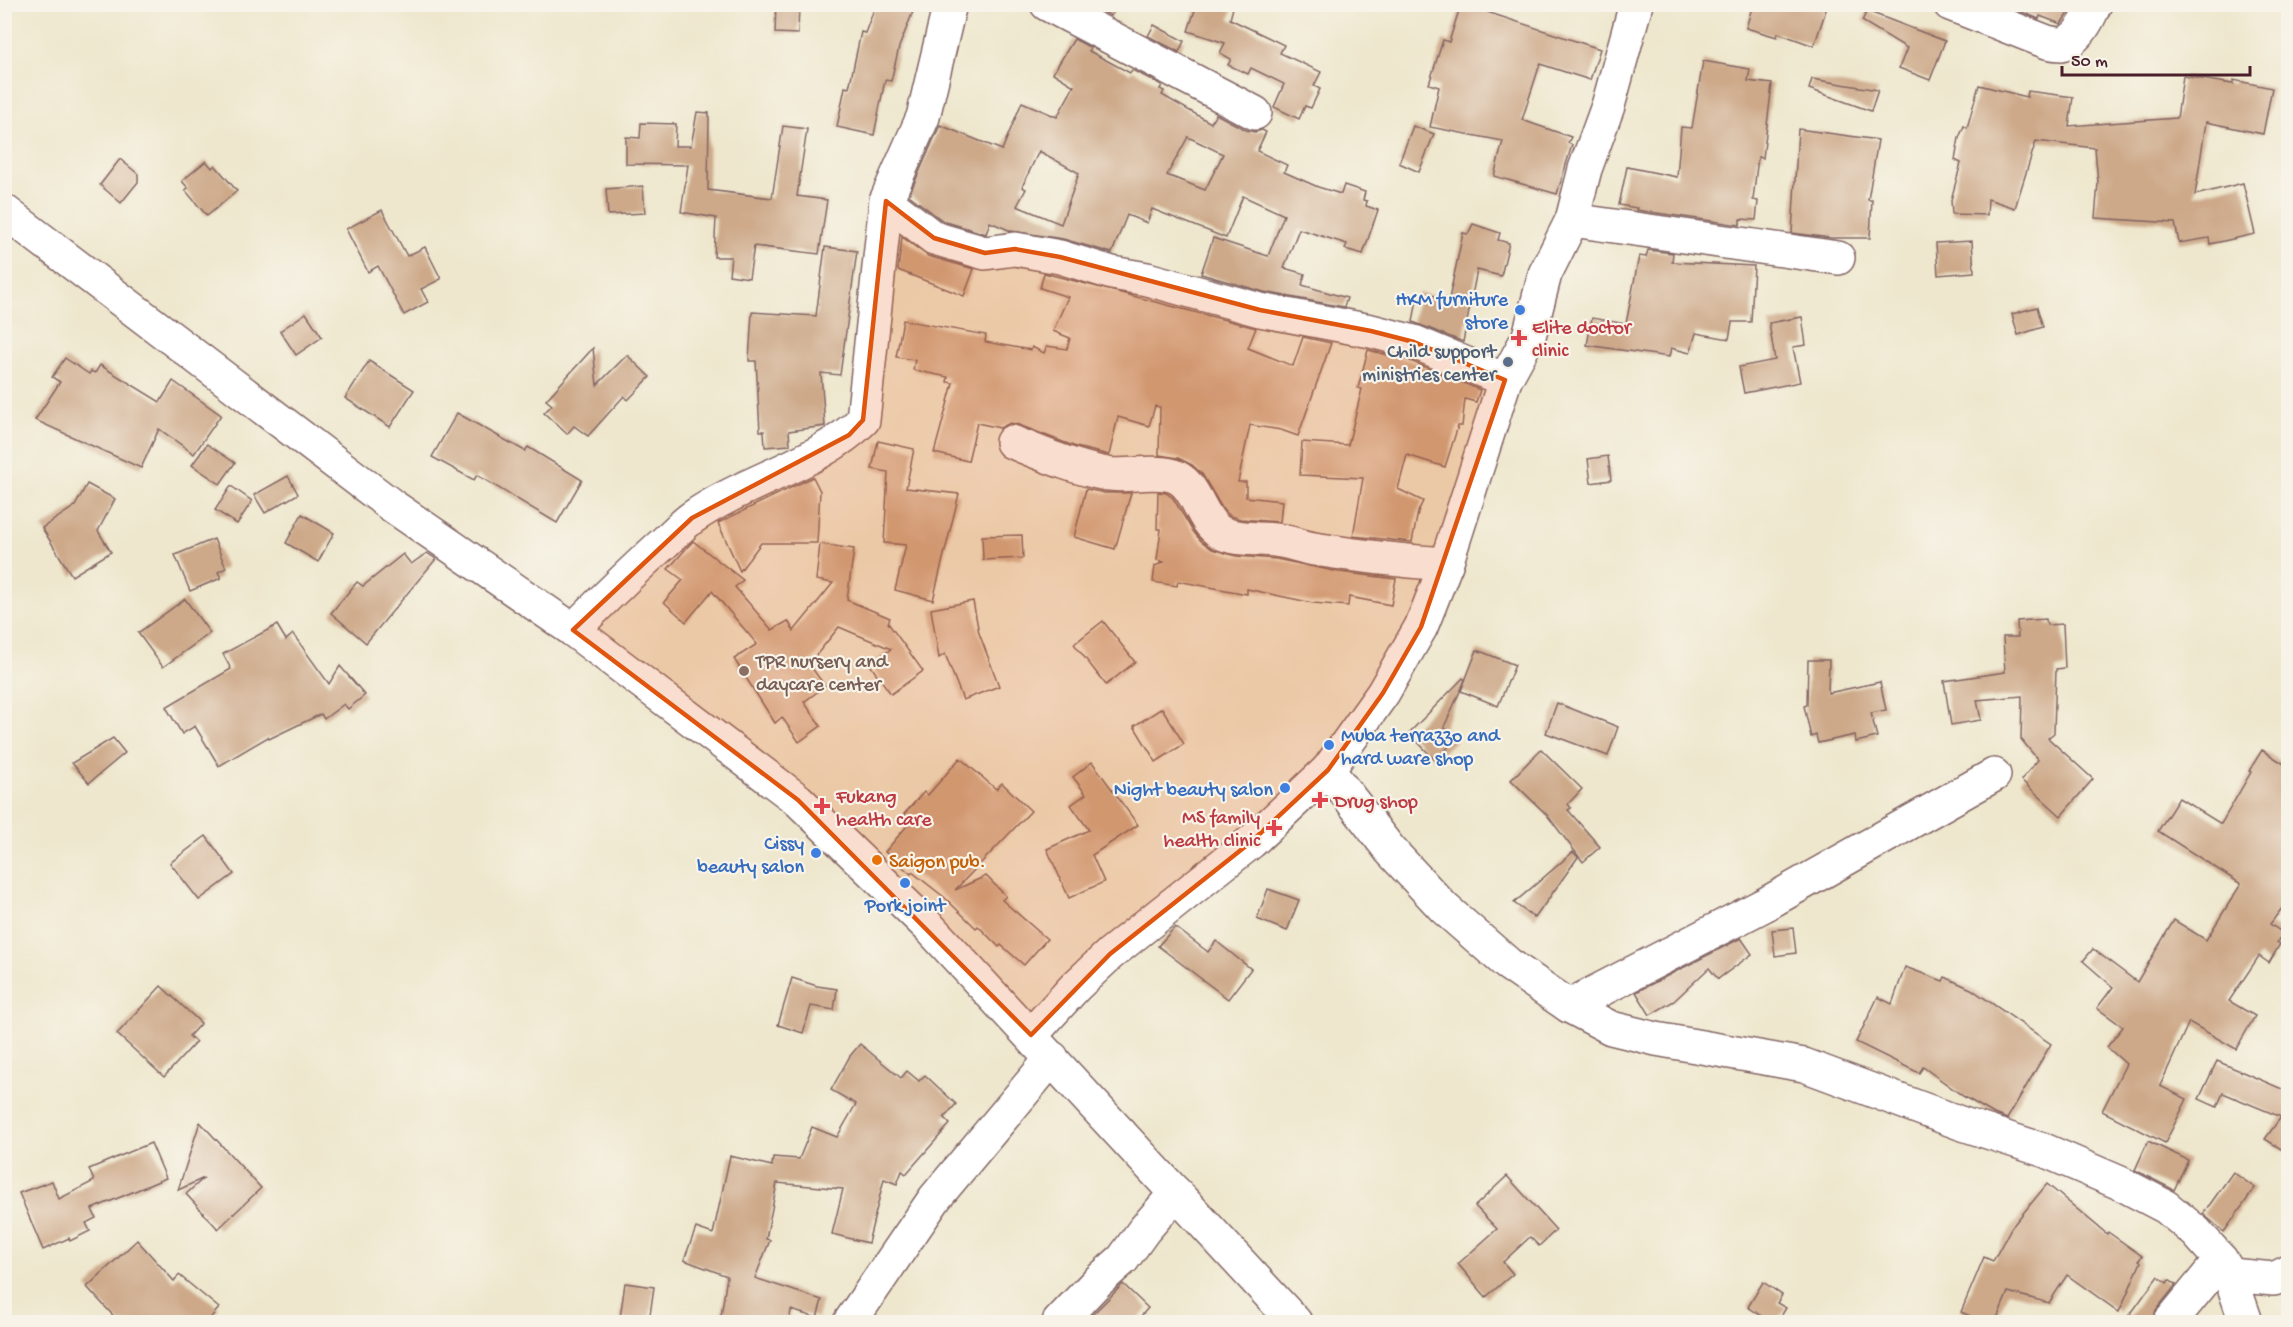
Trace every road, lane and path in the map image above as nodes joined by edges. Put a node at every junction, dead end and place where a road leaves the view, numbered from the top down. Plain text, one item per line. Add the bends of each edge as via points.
1 (950, 4) edge
2 (1047, 4) edge
3 (1636, 4) edge
4 (1950, 4) edge
5 (2094, 4) edge
6 (1255, 113) dead end
7 (885, 201) junction
8 (4, 211) edge
9 (1572, 220) junction
10 (1838, 258) dead end
11 (1505, 380) junction
12 (1012, 442) dead end
13 (1446, 564) junction
14 (573, 630) junction
15 (1328, 770) junction
16 (1994, 775) dead end
17 (1569, 1006) junction
18 (1042, 1047) junction
19 (1176, 1193) junction
20 (2225, 1268) junction
21 (2289, 1272) edge
22 (850, 1323) edge
23 (1059, 1323) edge
24 (1295, 1323) edge
25 (2170, 1323) edge
26 (2246, 1323) edge

1 - 7 street via 923,117
2 - 6 street
3 - 9 street
4 - 5 street via 2047,42 2063,44 2076,35
7 - 11 street via 934,238 985,253 1015,249 1060,257 1260,310 1371,331 1414,342
7 - 14 street via 862,420 849,435 746,486 692,518
8 - 14 street via 391,505
9 - 10 street
9 - 11 street via 1545,274 1529,336
11 - 13 street
12 - 13 street via 1108,474 1173,476 1188,485 1207,520 1221,533 1392,561
13 - 15 street via 1421,627 1383,693
14 - 18 street via 798,800 930,928
15 - 17 street via 1389,850 1444,908 1508,964
15 - 18 street via 1251,842 1110,954 1075,987
16 - 17 street via 1764,904
17 - 20 street via 1611,1028 1803,1065 2046,1150 2166,1207 2196,1232
18 - 19 street
18 - 22 street
19 - 23 street via 1123,1259
19 - 24 street
20 - 21 street via 2274,1279
20 - 25 street
20 - 26 street

